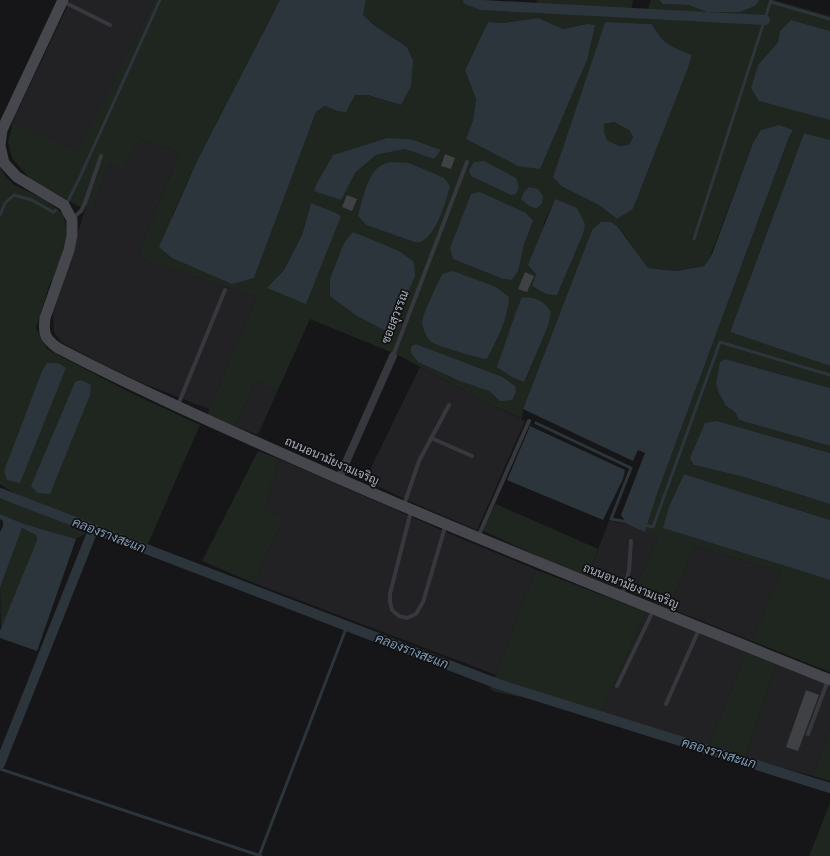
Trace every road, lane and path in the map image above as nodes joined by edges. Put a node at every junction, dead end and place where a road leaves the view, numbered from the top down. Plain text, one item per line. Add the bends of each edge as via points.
1 (63, 0) edge
2 (110, 25) dead end
3 (0, 146) edge
4 (101, 156) dead end
5 (467, 162) dead end
6 (72, 220) junction
7 (225, 290) dead end
8 (393, 356) joint
9 (177, 406) junction
10 (449, 406) dead end
11 (529, 421) dead end
12 (431, 438) junction
13 (472, 456) dead end
14 (339, 478) junction
15 (407, 508) junction
16 (446, 524) junction
17 (478, 537) junction
18 (631, 541) dead end
19 (622, 596) junction
20 (654, 608) junction
21 (700, 627) junction
22 (829, 680) edge
23 (617, 686) dead end
24 (666, 704) dead end
25 (808, 734) dead end

1 - 2 lane
1 - 3 street via 2,130
3 - 6 street via 4,163 17,177 64,205
4 - 6 lane via 85,203
5 - 8 lane, ซอยสุวรรณ
6 - 9 street, ถนนอนามัยงามเจริญ via 69,250 45,318 45,336 58,348
7 - 9 lane
8 - 14 street, ซอยสุวรรณ
9 - 14 street, ถนนอนามัยงามเจริญ
10 - 12 lane
11 - 17 lane
12 - 13 lane
12 - 15 lane via 419,461
14 - 15 street, ถนนอนามัยงามเจริญ
15 - 16 street, ถนนอนามัยงามเจริญ
15 - 16 lane via 390,594 392,610 399,616 407,618 416,614 423,602
16 - 17 street, ถนนอนามัยงามเจริญ
17 - 19 street, ถนนอนามัยงามเจริญ
18 - 19 lane via 629,571
19 - 20 street, ถนนอนามัยงามเจริญ
20 - 21 street, ถนนอนามัยงามเจริญ
20 - 23 lane
21 - 22 street, ถนนอนามัยงามเจริญ
21 - 24 lane
22 - 25 lane

